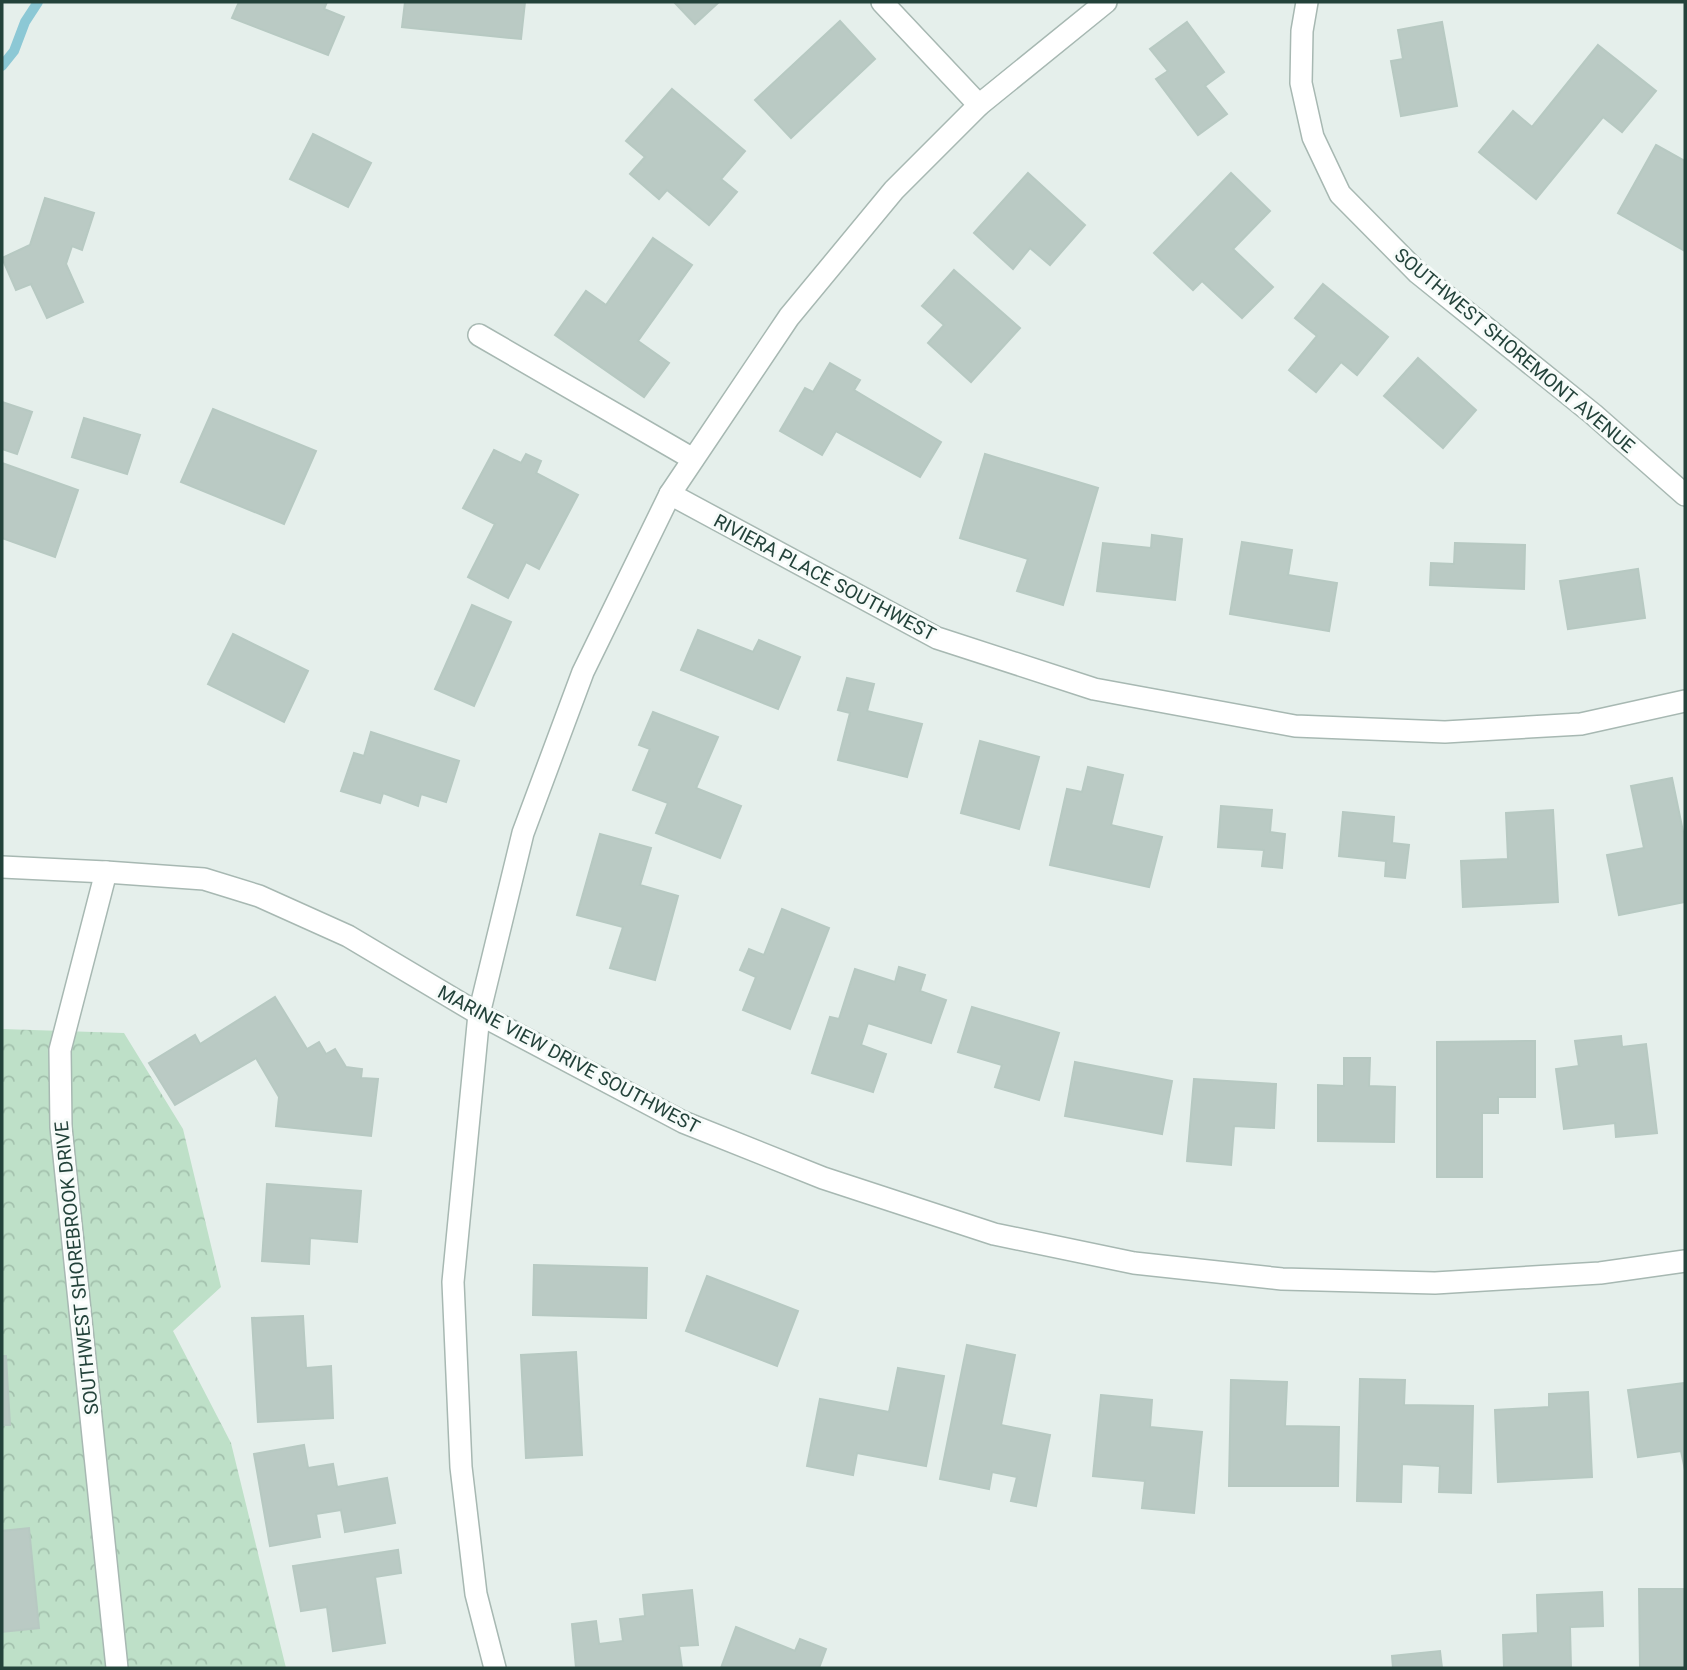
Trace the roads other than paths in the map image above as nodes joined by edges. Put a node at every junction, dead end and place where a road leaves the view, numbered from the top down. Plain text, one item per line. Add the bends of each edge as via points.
1 (882, 2) edge
2 (1106, 2) edge
3 (1307, 2) edge
4 (979, 105) junction
5 (479, 335) dead end
6 (693, 459) junction
7 (670, 494) junction
8 (1685, 495) edge
9 (1685, 701) edge
10 (2, 867) edge
11 (106, 872) junction
12 (479, 1014) junction
13 (1685, 1261) edge
14 (117, 1668) edge
15 (495, 1668) edge

1 - 4 street
2 - 4 street
3 - 8 street, SOUTHWEST SHOREMONT AVENUE via 1301,83 1312,138 1340,194 1418,273
4 - 6 street via 894,190 789,317
5 - 6 street
6 - 7 street
7 - 9 street, RIVIERA PLACE SOUTHWEST via 937,638 1094,690 1295,726 1444,732 1581,724
7 - 12 street via 583,672 523,833
10 - 11 street, MARINE VIEW DRIVE SOUTHWEST
11 - 12 street, MARINE VIEW DRIVE SOUTHWEST via 204,879 259,896 348,936
11 - 14 street, SOUTHWEST SHOREBROOK DRIVE via 60,1050 61,1127
12 - 13 street, MARINE VIEW DRIVE SOUTHWEST via 683,1122 823,1178 994,1234 1134,1263 1282,1279 1435,1283 1600,1273
12 - 15 street via 453,1282 461,1467 476,1594

